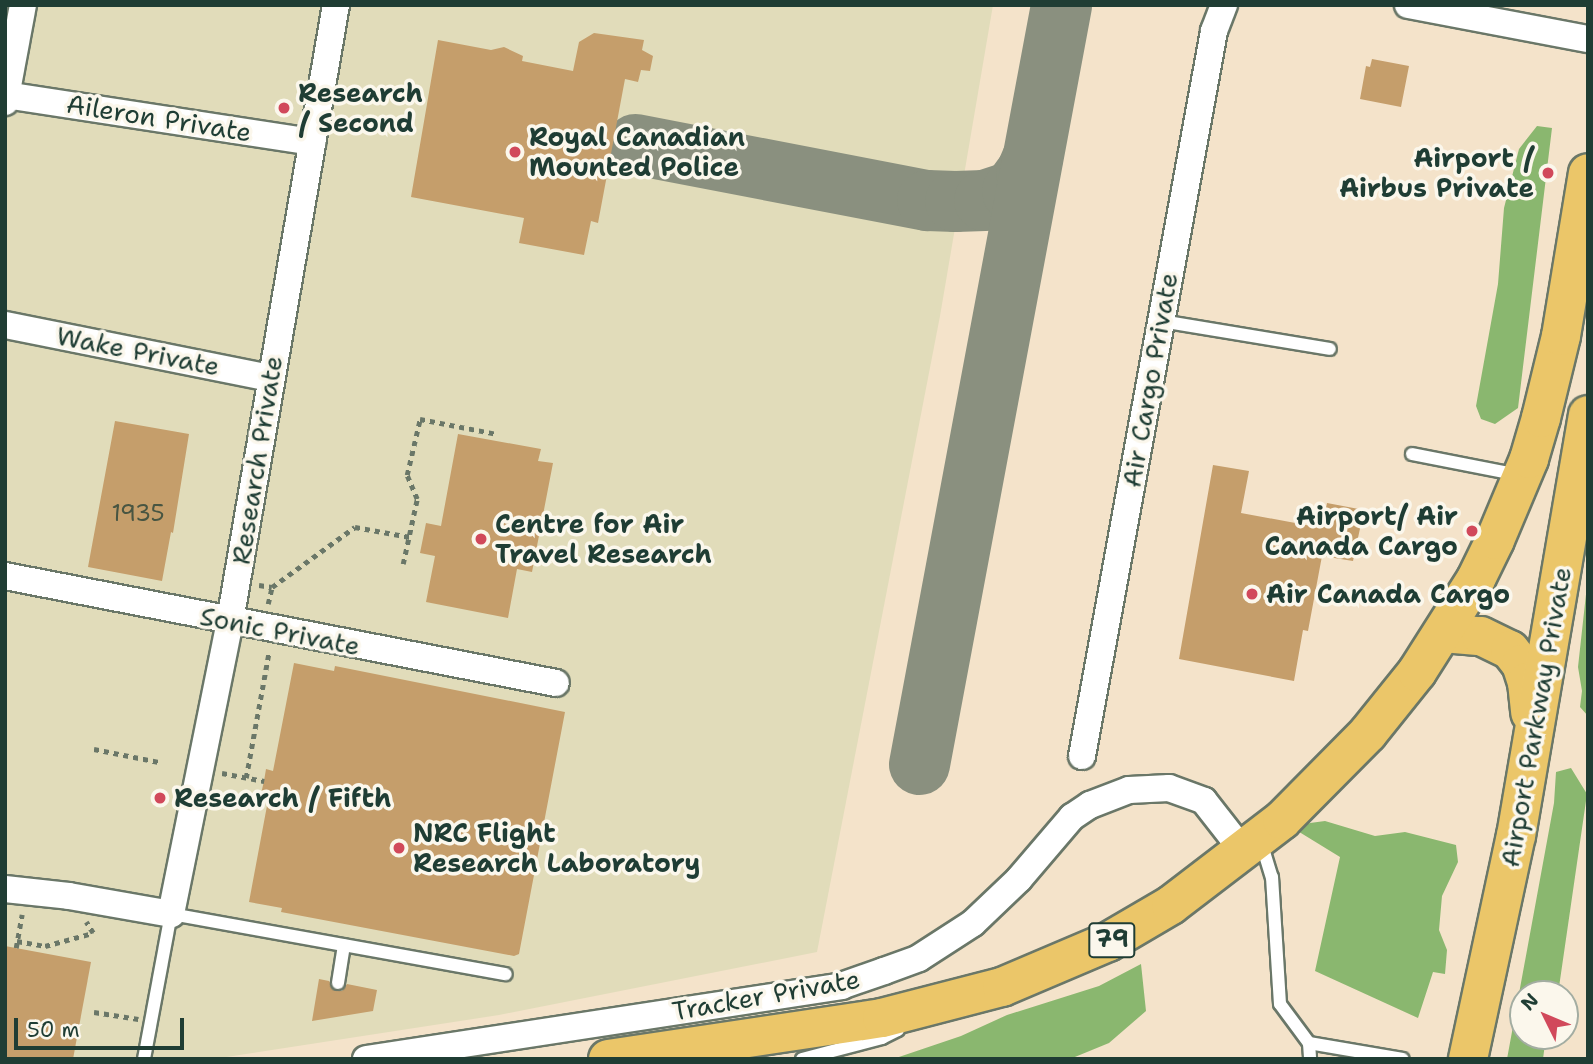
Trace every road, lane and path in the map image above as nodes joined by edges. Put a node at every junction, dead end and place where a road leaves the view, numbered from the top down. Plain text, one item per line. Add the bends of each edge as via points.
1 (23, 5) edge
2 (336, 5) edge
3 (1224, 5) edge
4 (1408, 5) edge
5 (1588, 39) edge
6 (6, 97) edge
7 (312, 142) junction
8 (1588, 173) edge
9 (1161, 321) junction
10 (5, 325) edge
11 (1330, 349) dead end
12 (270, 378) junction
13 (1588, 415) edge
14 (497, 434) dead end
15 (1412, 454) dead end
16 (1522, 476) junction
17 (410, 537) junction
18 (403, 564) dead end
19 (5, 576) edge
20 (237, 583) junction
21 (272, 587) junction
22 (230, 621) junction
23 (267, 628) junction
24 (1443, 633) junction
25 (556, 683) dead end
26 (93, 750) dead end
27 (1082, 755) dead end
28 (159, 762) dead end
29 (1528, 768) junction
30 (211, 771) dead end
31 (246, 778) junction
32 (264, 782) dead end
33 (1252, 845) junction
34 (16, 890) edge
35 (69, 895) junction
36 (171, 914) junction
37 (17, 941) junction
38 (344, 945) junction
39 (16, 948) dead end
40 (506, 974) dead end
41 (1487, 976) junction
42 (338, 983) dead end
43 (965, 998) junction
44 (94, 1012) dead end
45 (152, 1022) junction
46 (1309, 1043) junction
47 (144, 1059) edge
48 (366, 1059) edge
49 (608, 1059) edge
50 (803, 1059) edge
51 (1310, 1059) edge
52 (1404, 1059) edge
53 (1468, 1059) edge
54 (1480, 1059) edge

1 - 6 street
2 - 7 street, Research Private
3 - 9 street, Air Cargo Private via 1214,31
4 - 5 street
6 - 7 street, Aileron Private
7 - 12 street, Research Private
8 - 16 highway, 79 via 1561,336
9 - 11 lane
9 - 27 street, Air Cargo Private
10 - 12 street, Wake Private
12 - 20 street, Research Private
13 - 29 highway, Airport Parkway Private
14 - 17 path via 420,419 407,475 417,499
15 - 16 lane
16 - 24 highway, 79 via 1476,579
17 - 18 path
17 - 21 path via 355,527
19 - 22 street, Sonic Private
20 - 21 path
20 - 22 street, Research Private
21 - 23 path
22 - 23 street, Sonic Private
22 - 36 street, Research Private
23 - 25 street, Sonic Private
23 - 31 path via 269,655
24 - 29 highway via 1498,641 1521,664 1531,703
24 - 33 highway, 79 via 1368,733 1313,791
26 - 28 path
29 - 41 highway, Airport Parkway Private
30 - 31 path
31 - 32 path
33 - 43 highway, 79 via 1171,905 1108,942 1040,973
33 - 46 lane via 1272,877 1280,1004
33 - 48 street, Tracker Private via 1204,800 1169,788 1129,790 1090,804 1072,817 973,923 919,958 875,975 841,986
34 - 35 street
34 - 37 path
35 - 36 street
35 - 37 path via 93,933 45,946
36 - 38 lane
36 - 45 lane
37 - 39 path
38 - 40 lane
38 - 42 lane
41 - 53 highway, Airport Parkway Private
41 - 54 highway, Airport Parkway Private
43 - 49 highway, 79 via 882,1018
43 - 50 lane via 882,1038
44 - 45 path
45 - 47 lane
46 - 51 lane
46 - 52 lane

